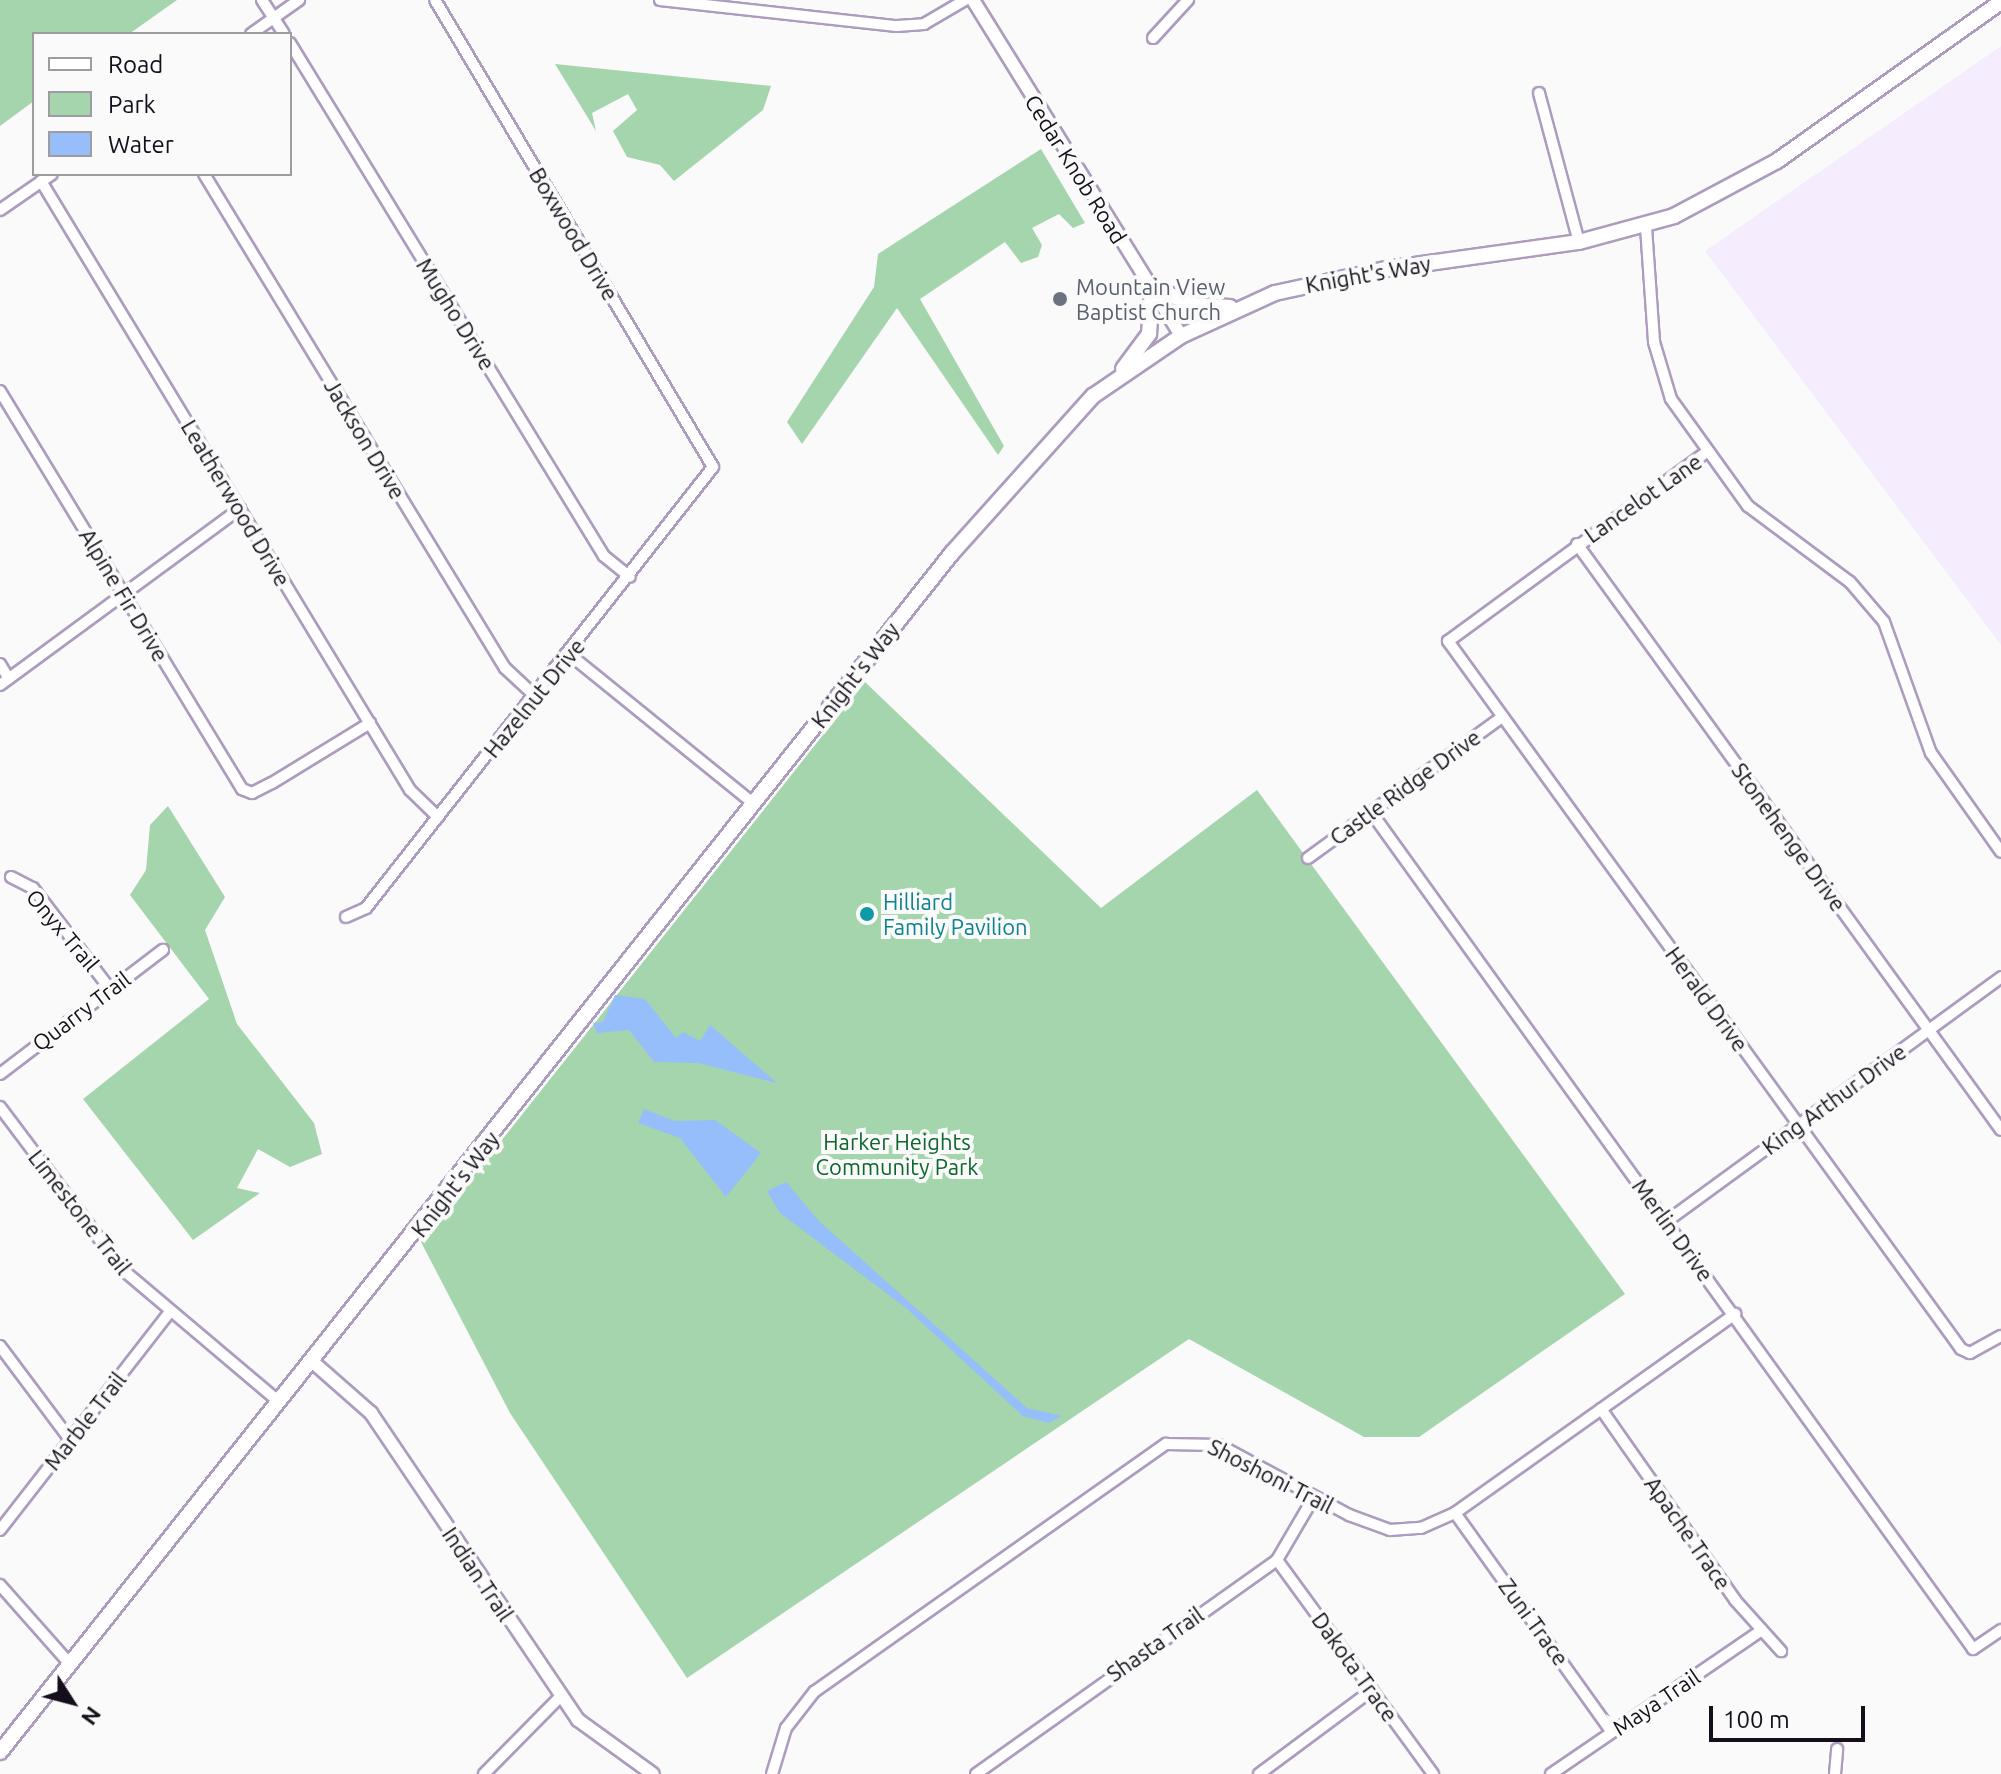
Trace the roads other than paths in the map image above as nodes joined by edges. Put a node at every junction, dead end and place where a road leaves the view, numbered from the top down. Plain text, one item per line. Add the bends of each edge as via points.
1 (262, 0) edge
2 (299, 0) edge
3 (435, 0) edge
4 (660, 0) edge
5 (965, 0) edge
6 (973, 0) edge
7 (1188, 0) edge
8 (2001, 2) edge
9 (274, 17) junction
10 (254, 32) edge
11 (283, 32) edge
12 (1153, 38) dead end
13 (292, 46) edge
14 (1539, 93) dead end
15 (49, 176) edge
16 (205, 176) edge
17 (41, 181) junction
18 (0, 210) edge
19 (1646, 227) junction
20 (1579, 242) junction
21 (1150, 288) junction
22 (1235, 307) junction
23 (1181, 336) junction
24 (1117, 377) junction
25 (0, 391) edge
26 (1708, 451) junction
27 (713, 467) joint
28 (240, 509) junction
29 (1577, 544) junction
30 (630, 577) junction
31 (123, 594) junction
32 (1448, 641) joint
33 (569, 654) junction
34 (0, 664) edge
35 (5, 682) edge
36 (535, 696) junction
37 (1502, 717) junction
38 (370, 723) junction
39 (753, 803) junction
40 (1371, 812) junction
41 (438, 817) junction
42 (2001, 852) edge
43 (1308, 858) dead end
44 (11, 877) dead end
45 (346, 917) dead end
46 (163, 950) dead end
47 (2001, 977) edge
48 (110, 989) junction
49 (1929, 1030) junction
50 (0, 1074) edge
51 (0, 1107) edge
52 (1798, 1124) junction
53 (2001, 1130) edge
54 (1667, 1221) junction
55 (170, 1312) junction
56 (1735, 1314) junction
57 (2001, 1336) edge
58 (0, 1346) edge
59 (314, 1363) junction
60 (279, 1402) junction
61 (1601, 1409) junction
62 (71, 1441) junction
63 (1314, 1497) junction
64 (1455, 1513) junction
65 (0, 1530) edge
66 (1277, 1560) junction
67 (0, 1585) edge
68 (1762, 1630) junction
69 (2001, 1630) edge
70 (1781, 1651) dead end
71 (70, 1664) junction
72 (1372, 1690) junction
73 (560, 1697) junction
74 (1612, 1732) junction
75 (1837, 1749) dead end
76 (0, 1752) edge
77 (484, 1774) edge
78 (653, 1774) edge
79 (772, 1774) edge
80 (976, 1774) edge
81 (1259, 1774) edge
82 (1433, 1774) edge
83 (1551, 1774) edge
84 (1835, 1774) edge

1 - 9 street
2 - 9 street
3 - 27 street, Boxwood Drive
4 - 5 street via 897,26 924,24
6 - 21 street, Cedar Knob Road
7 - 12 street
8 - 19 main road, Knight's Way via 1777,161
9 - 10 street
9 - 11 street
13 - 30 street, Mugho Drive via 604,556
14 - 20 street
15 - 17 street
16 - 36 street, Jackson Drive via 505,668
17 - 18 street
17 - 28 street, Leatherwood Drive
19 - 20 main road, Knight's Way
19 - 26 street via 1661,376
20 - 22 main road, Knight's Way via 1339,277
21 - 22 main road via 1194,305
21 - 23 street, Cedar Knob Road
21 - 24 main road via 1149,334
22 - 23 main road, Knight's Way
23 - 24 main road, Knight's Way
24 - 39 main road, Knight's Way via 1001,493
25 - 31 street, Alpine Fir Drive
26 - 29 street, Lancelot Lane
26 - 42 street via 1766,524 1850,582 1884,622 1931,753
27 - 30 street, Hazelnut Drive
28 - 31 street
28 - 38 street, Leatherwood Drive
29 - 32 street, Lancelot Lane
29 - 49 street, Stonehenge Drive
30 - 33 street, Hazelnut Drive
31 - 35 street
31 - 38 street, Alpine Fir Drive via 252,793
32 - 37 street, Herald Drive
33 - 36 street, Hazelnut Drive
33 - 39 street
34 - 35 street
36 - 41 street, Hazelnut Drive
37 - 40 street, Castle Ridge Drive
37 - 52 street, Herald Drive
38 - 41 street, Leatherwood Drive via 410,790
39 - 59 main road, Knight's Way
40 - 43 street, Castle Ridge Drive
40 - 54 street, Merlin Drive
41 - 45 street, Hazelnut Drive via 366,908
44 - 48 street, Onyx Trail via 33,888
46 - 48 street, Quarry Trail
47 - 49 street, King Arthur Drive
48 - 50 street, Quarry Trail
49 - 52 street, King Arthur Drive
49 - 53 street, Stonehenge Drive
51 - 55 street, Limestone Trail via 123,1270
52 - 54 street, King Arthur Drive
52 - 57 street, Herald Drive via 1970,1353
54 - 56 street, Merlin Drive
55 - 60 street, Limestone Trail
55 - 62 street, Marble Trail
56 - 61 street, Shoshoni Trail
56 - 69 street, Merlin Drive via 1973,1649
58 - 62 street
59 - 60 main road, Knight's Way
59 - 73 street, Indian Trail via 371,1413
60 - 71 main road, Knight's Way
61 - 64 street, Shoshoni Trail
61 - 68 street, Apache Trace
62 - 65 street, Marble Trail
63 - 64 street, Shoshoni Trail via 1390,1530 1421,1528
63 - 66 street, Shasta Trail
63 - 79 street, Shoshoni Trail via 1219,1445 1166,1444 814,1692 786,1728
64 - 74 street, Zuni Trace
66 - 72 street, Dakota Trace
66 - 80 street, Shasta Trail
67 - 71 street
68 - 70 street, Apache Trace
68 - 74 street, Maya Trail
71 - 76 main road, Knight's Way
72 - 81 street
72 - 82 street, Dakota Trace
73 - 77 street
73 - 78 street, Indian Trail via 598,1739
74 - 83 street, Maya Trail
75 - 84 street

